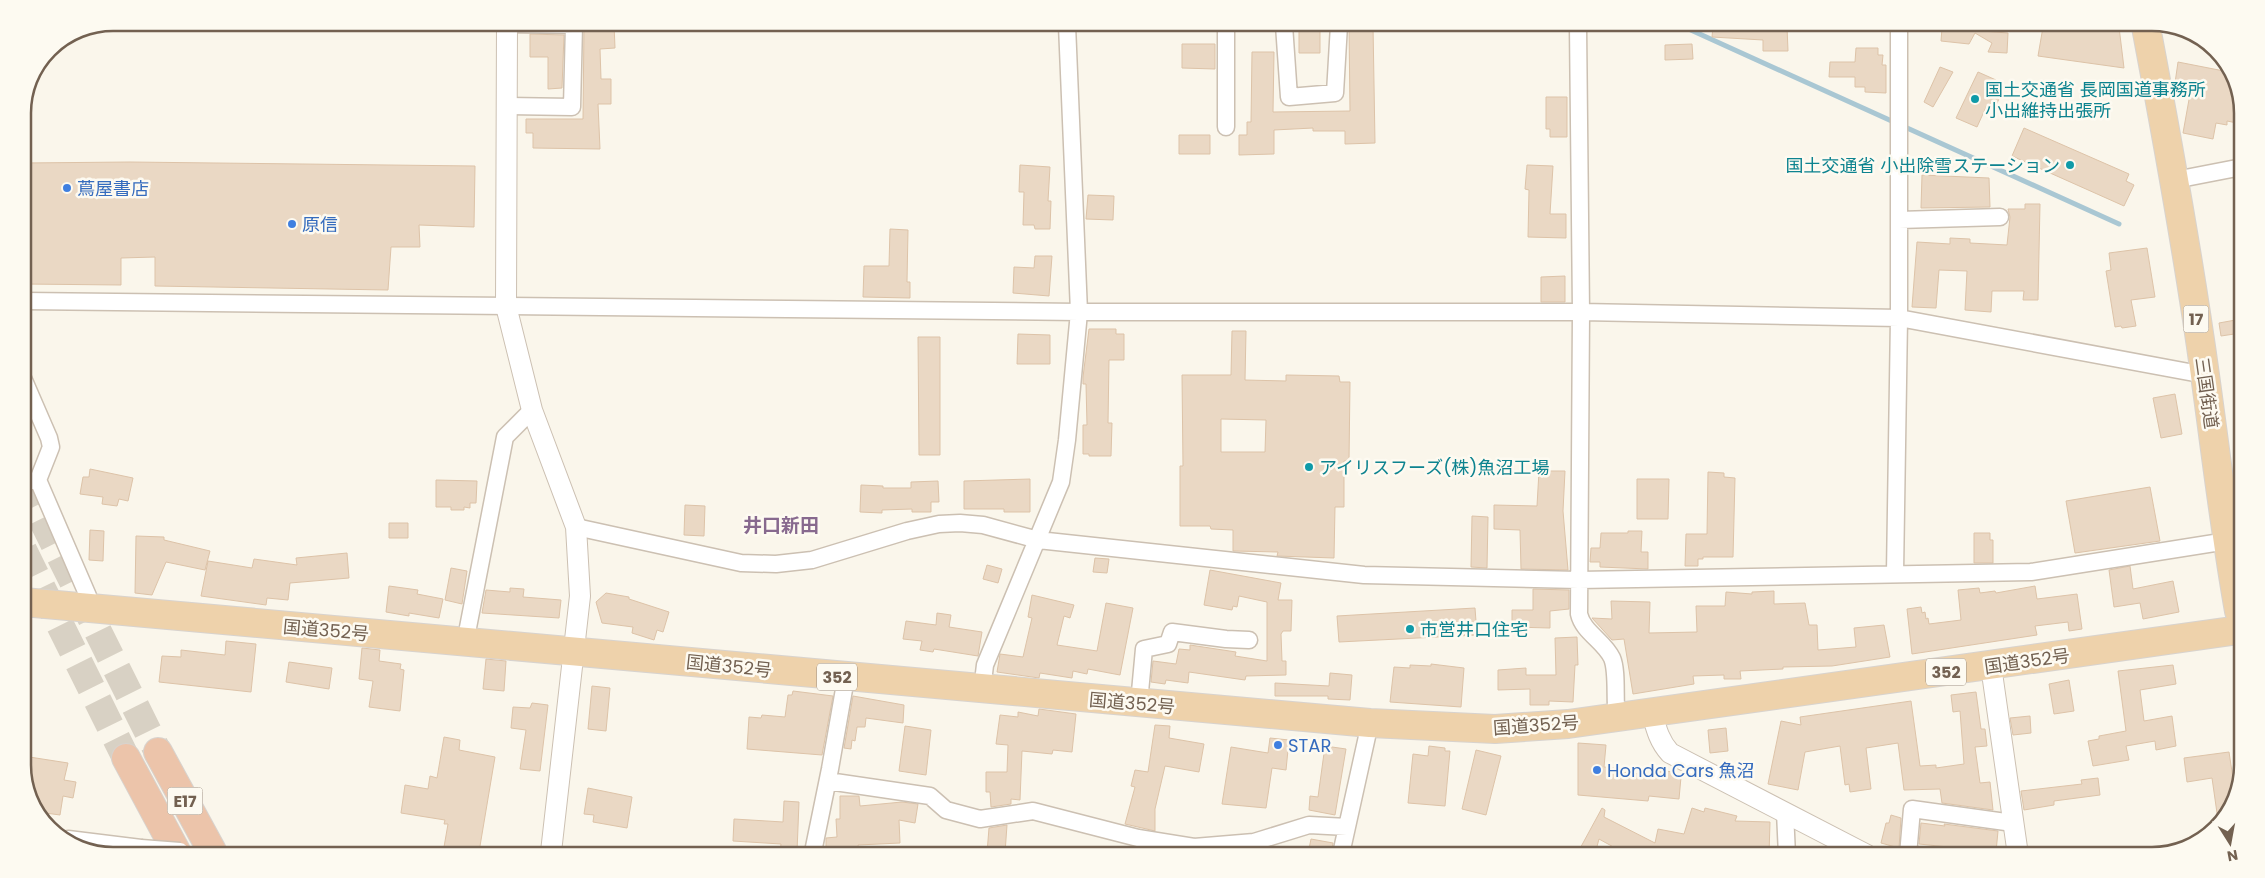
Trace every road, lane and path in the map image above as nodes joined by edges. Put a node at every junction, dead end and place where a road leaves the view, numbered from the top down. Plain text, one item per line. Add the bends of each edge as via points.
1 (507, 31) edge
2 (574, 31) edge
3 (1068, 31) edge
4 (1226, 31) edge
5 (1284, 31) edge
6 (1339, 31) edge
7 (1578, 31) edge
8 (1898, 31) edge
9 (2147, 31) edge
10 (508, 106) junction
11 (1226, 127) dead end
12 (2234, 169) edge
13 (2175, 180) junction
14 (2000, 217) dead end
15 (1899, 220) junction
16 (31, 301) edge
17 (506, 306) junction
18 (1079, 312) junction
19 (1581, 312) junction
20 (1899, 318) junction
21 (2205, 375) junction
22 (31, 396) edge
23 (532, 410) junction
24 (31, 481) edge
25 (576, 527) junction
26 (1038, 540) junction
27 (2227, 541) junction
28 (1895, 573) junction
29 (1579, 580) junction
30 (2234, 582) edge
31 (31, 603) edge
32 (90, 608) junction
33 (2234, 631) edge
34 (1249, 640) dead end
35 (466, 643) junction
36 (572, 652) junction
37 (1991, 666) junction
38 (846, 678) junction
39 (982, 690) junction
40 (1140, 692) dead end
41 (1652, 713) junction
42 (1617, 717) junction
43 (1370, 723) junction
44 (158, 752) tunnel mouth
45 (126, 758) tunnel mouth
46 (828, 781) junction
47 (1785, 812) junction
48 (2013, 824) junction
49 (1347, 827) junction
50 (93, 844) edge
51 (110, 847) edge
52 (174, 847) edge
53 (210, 847) edge
54 (551, 847) edge
55 (814, 847) edge
56 (1343, 847) edge
57 (1787, 847) edge
58 (1852, 847) edge
59 (1909, 847) edge
60 (2017, 847) edge

1 - 10 street
2 - 10 street via 572,107
3 - 18 street
4 - 11 street
5 - 6 street via 1289,97 1335,93
7 - 19 street
8 - 15 street
9 - 13 highway, 三国街道 / 17
10 - 17 street
12 - 13 street
13 - 21 highway, 三国街道 / 17
14 - 15 street
15 - 20 street
16 - 17 street
17 - 18 street
17 - 23 street
18 - 19 street
18 - 26 street via 1062,473
19 - 20 street
19 - 29 street
20 - 21 street
20 - 28 street
21 - 27 highway, 三国街道 / 17
22 - 24 street via 51,448
23 - 25 street
23 - 35 street via 505,436
24 - 32 street via 88,596
25 - 26 street via 741,563 776,564 812,560 940,524 983,525
25 - 36 street via 580,596
26 - 29 street via 1364,575
26 - 39 street via 985,665
27 - 28 street via 2031,572
27 - 30 highway, 三国街道 / 17
28 - 29 street
29 - 42 street via 1581,622 1613,661
31 - 32 highway, 国道352号 / 352
32 - 35 highway, 国道352号 / 352
33 - 37 highway, 国道352号 / 352
34 - 40 street via 1172,632 1168,644 1144,649
35 - 36 highway, 国道352号 / 352
36 - 38 highway, 国道352号 / 352
36 - 54 street
37 - 41 highway, 国道352号 / 352
37 - 48 street
38 - 39 highway, 国道352号 / 352
38 - 46 street
39 - 43 highway, 国道352号 / 352
41 - 42 highway, 国道352号 / 352
41 - 47 street via 1662,744 1670,753
42 - 43 highway, 国道352号 / 352 via 1495,729
43 - 49 street
44 - 53 highway, E17
45 - 52 highway, E17
46 - 49 street via 930,796 946,810 980,818 1033,811 1138,838 1194,847 1254,842 1309,826
46 - 55 street
47 - 57 street
47 - 58 street
48 - 59 street via 1912,808
48 - 60 street
49 - 56 street
50 - 51 street

